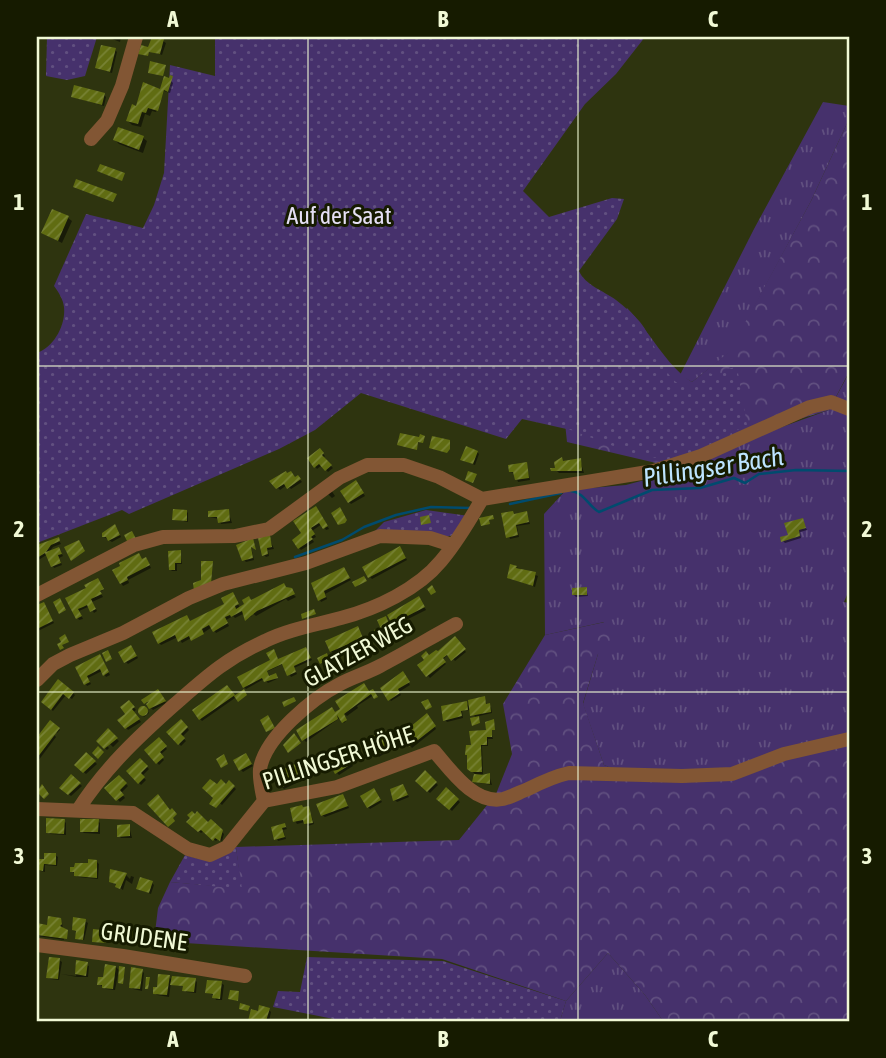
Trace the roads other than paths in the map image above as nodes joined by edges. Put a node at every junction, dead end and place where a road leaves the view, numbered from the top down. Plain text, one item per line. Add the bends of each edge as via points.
1 (136, 37) edge
2 (91, 139) dead end
3 (849, 409) edge
4 (482, 499) junction
5 (452, 545) junction
6 (37, 595) edge
7 (456, 624) dead end
8 (37, 680) edge
9 (849, 739) edge
10 (264, 801) junction
11 (37, 809) edge
12 (78, 810) junction
13 (37, 945) edge
14 (244, 976) dead end

1 - 2 street via 107,121
3 - 4 street via 831,402 810,407 701,456 654,471
4 - 5 street
4 - 6 street via 404,465 367,465 339,478 269,529 235,536 163,537 134,545
5 - 8 street via 430,538 380,536 306,563 223,584 69,655
5 - 12 street via 419,580 368,610 275,636 216,668 129,747
7 - 10 street, GLATZER WEG via 309,705 264,756 260,780
9 - 10 street, PILLINGSER HÖHE via 785,754 732,774 577,772 495,800 479,796 450,769 438,746 337,787
10 - 12 street, PILLINGSER HÖHE via 227,847 210,855 188,849 133,813
11 - 12 street, PILLINGSER HÖHE
13 - 14 street, GRUDENE

